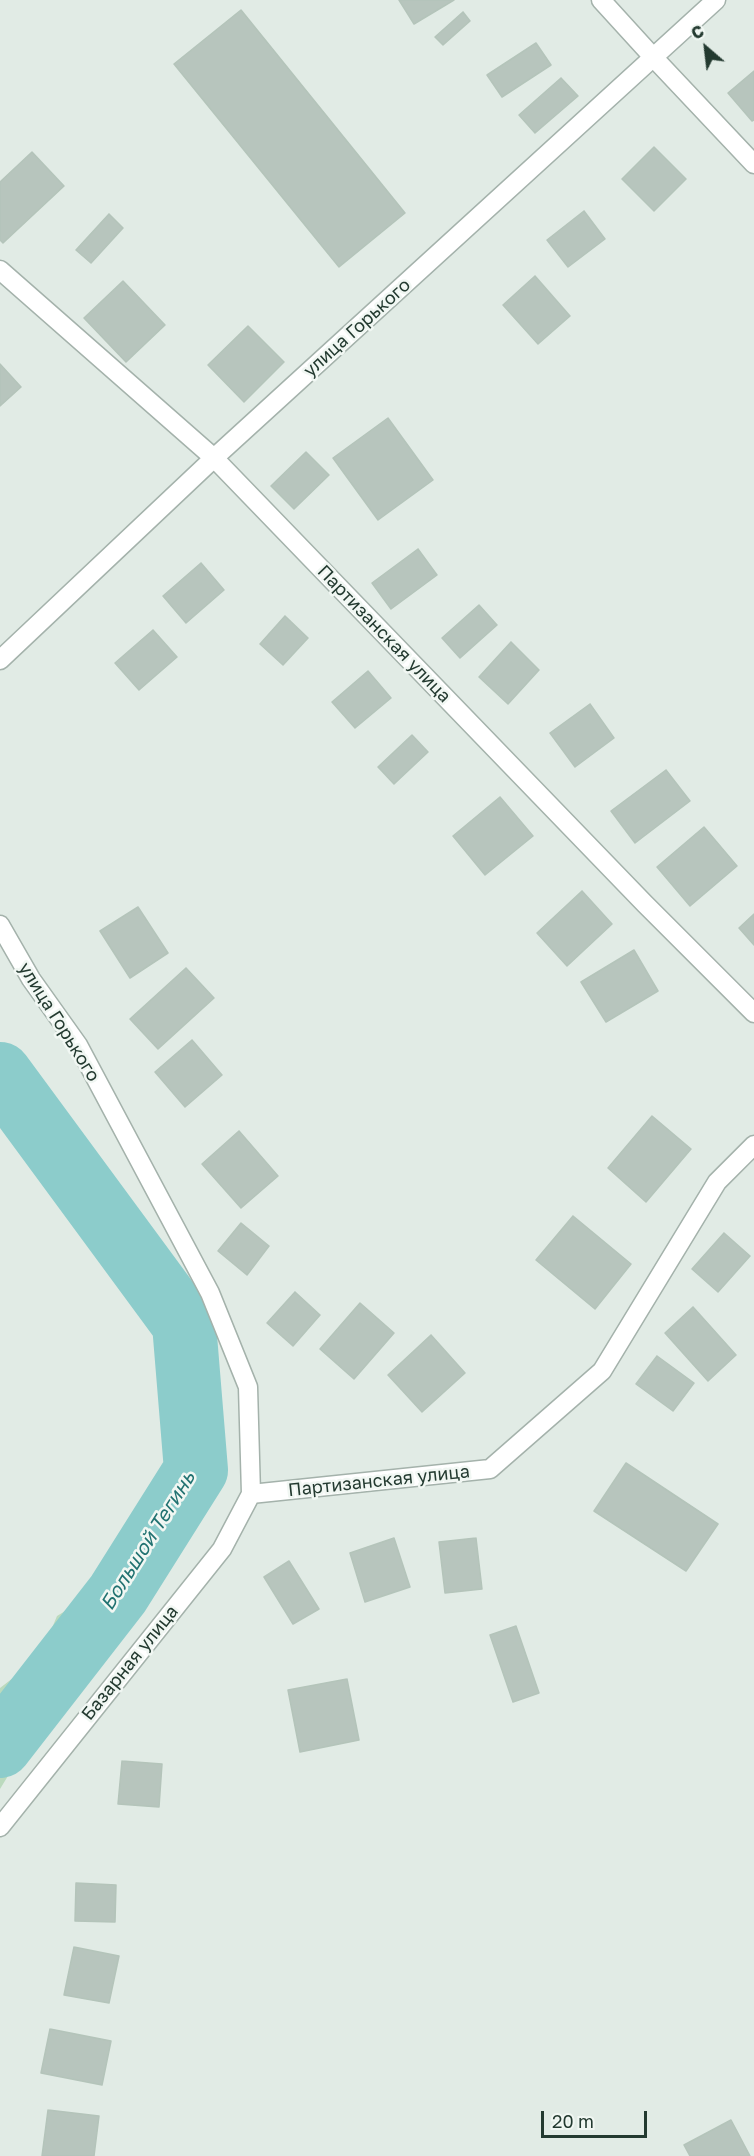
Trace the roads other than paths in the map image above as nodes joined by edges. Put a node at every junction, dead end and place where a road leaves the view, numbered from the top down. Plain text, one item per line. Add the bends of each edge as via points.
1 (601, 0) edge
2 (716, 0) edge
3 (653, 57) junction
4 (754, 164) edge
5 (0, 270) edge
6 (214, 458) junction
7 (0, 660) edge
8 (0, 925) edge
9 (754, 1013) edge
10 (754, 1144) edge
11 (251, 1494) junction
12 (0, 1827) edge

1 - 3 street
2 - 3 street, улица Горького
3 - 4 street
3 - 6 street, улица Горького
5 - 6 street, Партизанская улица
6 - 7 street, улица Горького
6 - 9 street, Партизанская улица
8 - 11 street, улица Горького via 31,979 78,1045 210,1293 248,1387
10 - 11 street, Партизанская улица via 717,1182 602,1371 490,1469
11 - 12 street, Базарная улица via 222,1549

